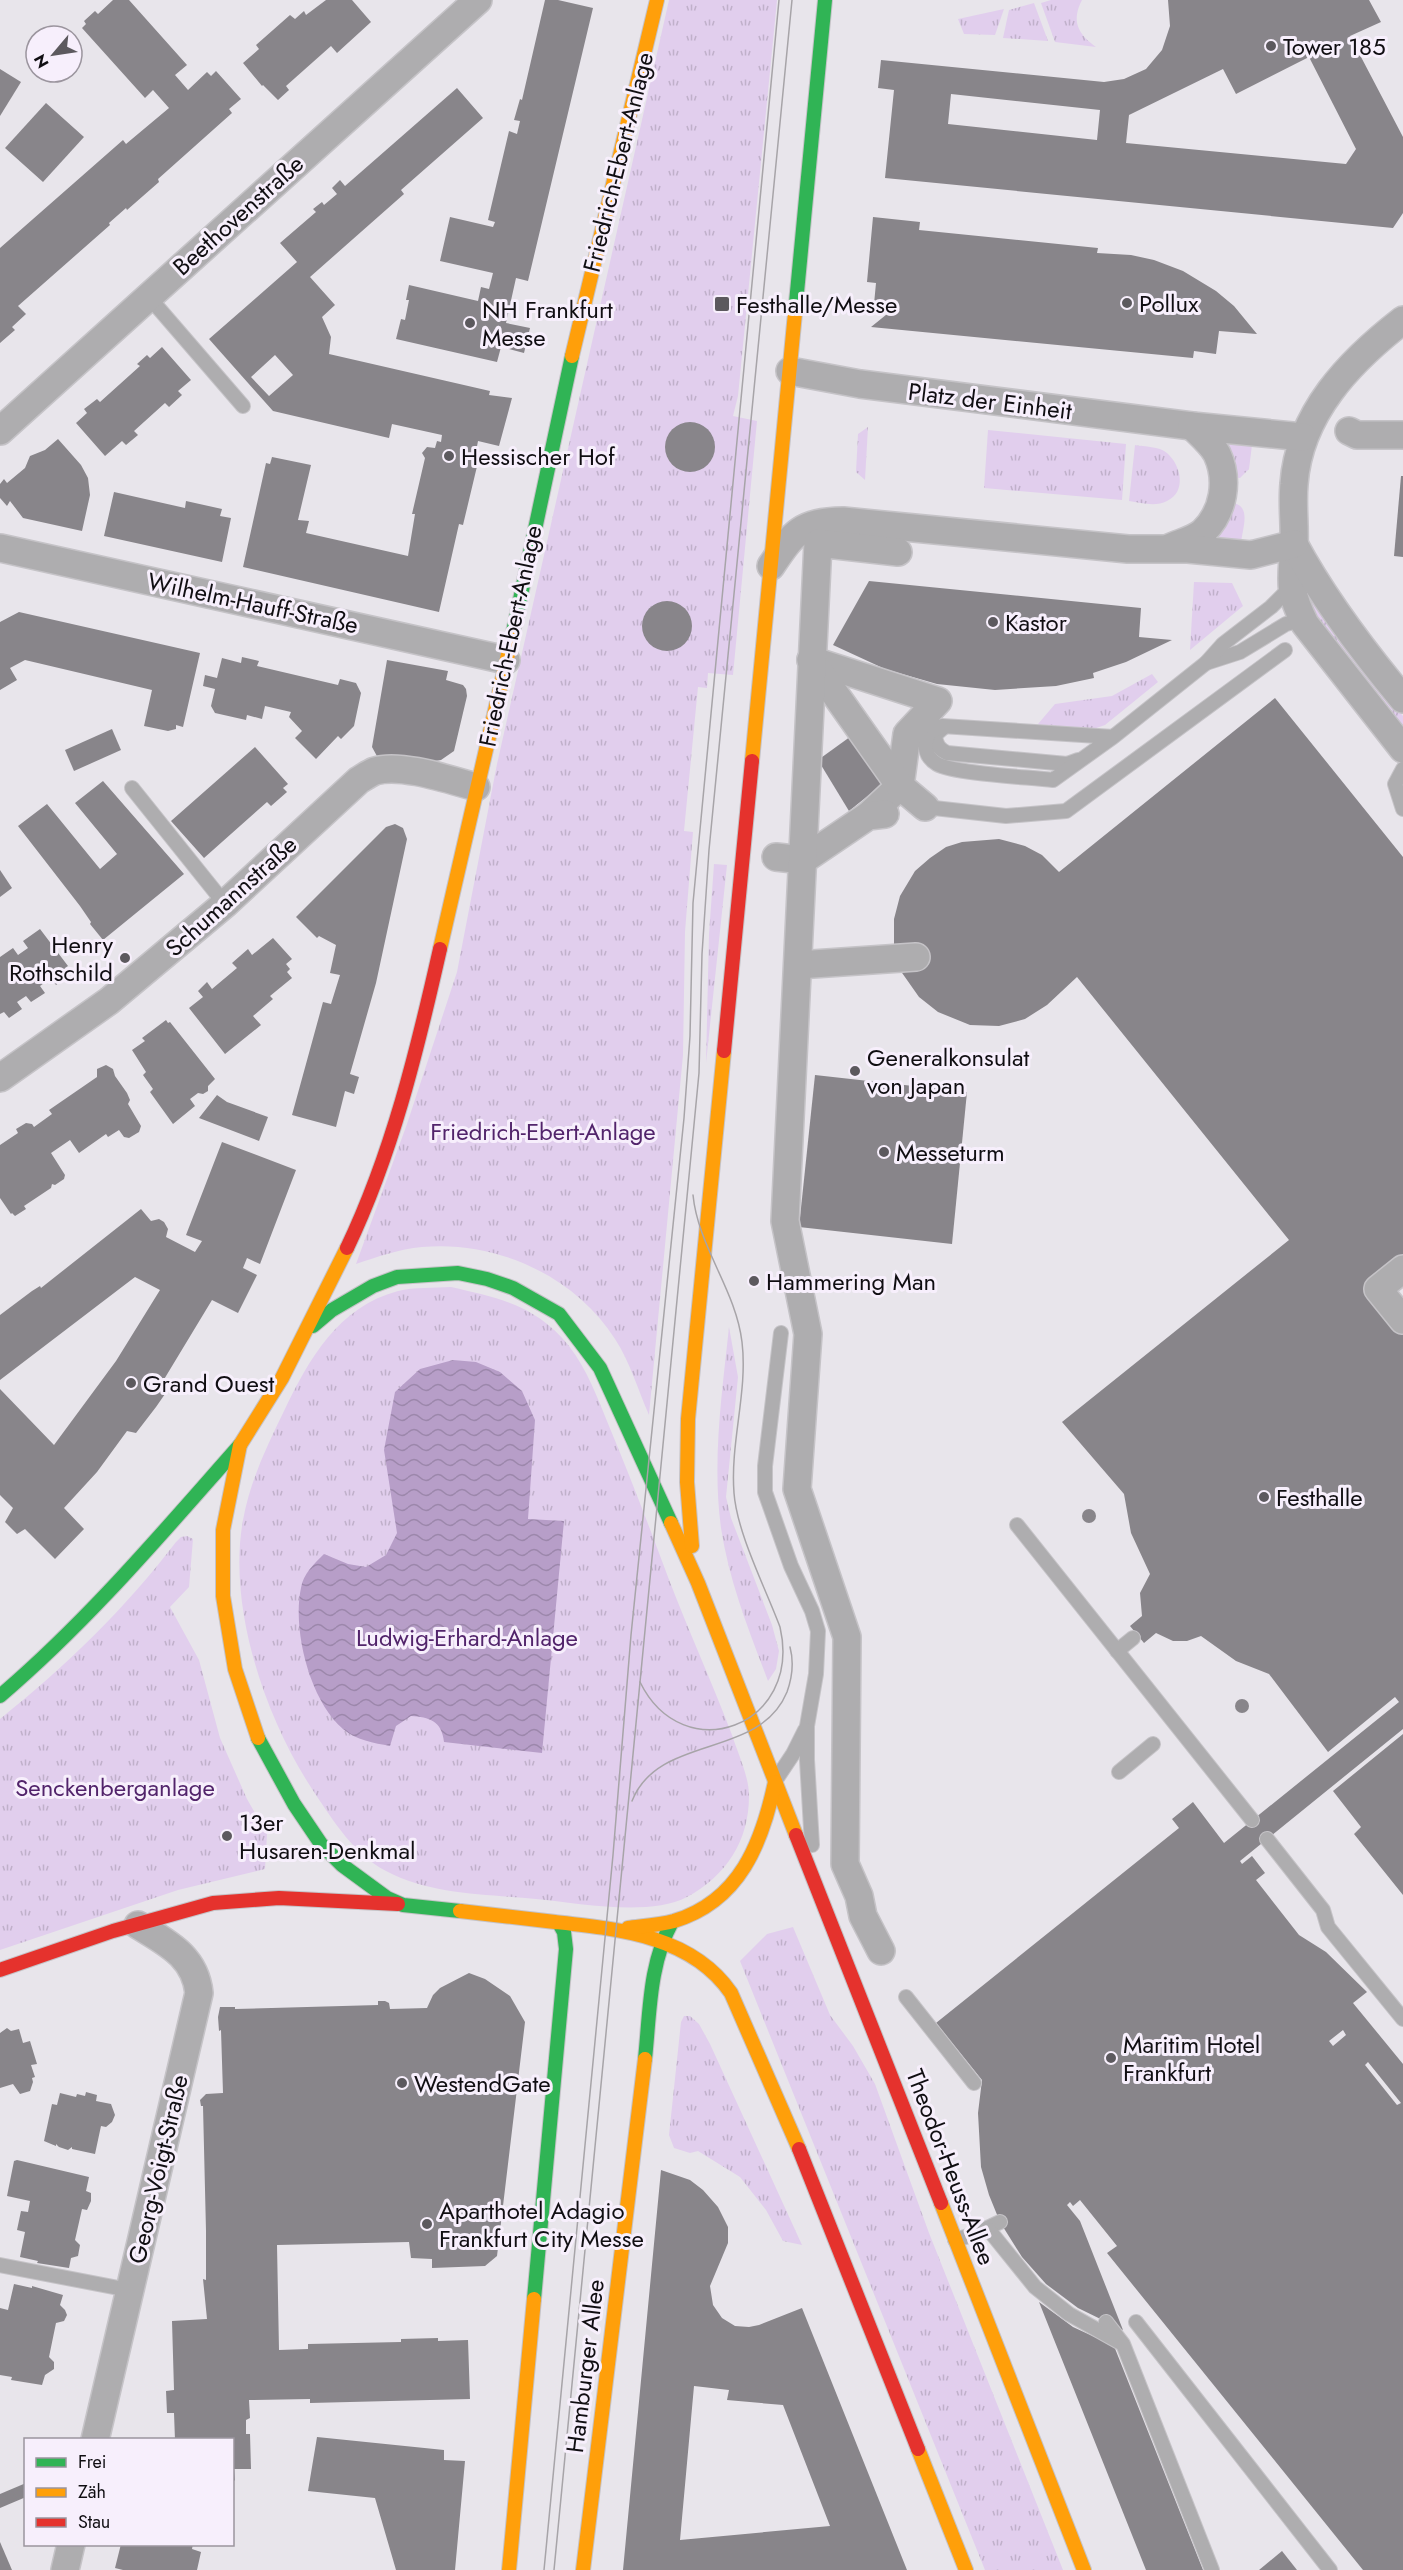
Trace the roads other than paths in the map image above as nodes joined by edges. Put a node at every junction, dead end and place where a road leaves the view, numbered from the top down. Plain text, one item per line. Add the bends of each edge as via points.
1 (478, 0) edge
2 (657, 0) edge
3 (825, 0) edge
4 (148, 296) junction
5 (1403, 320) edge
6 (790, 371) junction
7 (243, 406) dead end
8 (1192, 426) junction
9 (0, 430) edge
10 (1348, 431) dead end
11 (1403, 435) edge
12 (1304, 437) junction
13 (1294, 544) junction
14 (0, 548) edge
15 (1165, 549) junction
16 (898, 552) dead end
17 (771, 566) junction
18 (1291, 587) junction
19 (1305, 624) junction
20 (1285, 650) dead end
21 (506, 660) junction
22 (812, 660) junction
23 (1206, 663) junction
24 (1403, 699) edge
25 (1113, 737) junction
26 (1403, 749) edge
27 (1403, 769) edge
28 (900, 786) junction
29 (476, 787) junction
30 (132, 788) dead end
31 (873, 805) junction
32 (925, 807) junction
33 (1403, 809) edge
34 (776, 857) dead end
35 (803, 860) junction
36 (225, 904) junction
37 (916, 957) dead end
38 (798, 965) junction
39 (0, 1078) edge
40 (1403, 1269) edge
41 (1403, 1320) edge
42 (309, 1328) junction
43 (781, 1333) dead end
44 (240, 1445) junction
45 (1017, 1525) dead end
46 (699, 1583) junction
47 (1133, 1638) dead end
48 (1117, 1650) junction
49 (0, 1696) edge
50 (807, 1726) junction
51 (1153, 1744) dead end
52 (1119, 1772) dead end
53 (775, 1782) junction
54 (1252, 1820) dead end
55 (1267, 1839) dead end
56 (832, 1871) junction
57 (403, 1905) junction
58 (672, 1922) junction
59 (559, 1923) junction
60 (138, 1925) junction
61 (618, 1929) junction
62 (660, 1941) junction
63 (881, 1951) dead end
64 (0, 1970) edge
65 (906, 1996) dead end
66 (1403, 2019) edge
67 (974, 2083) dead end
68 (1000, 2222) dead end
69 (983, 2230) junction
70 (955, 2240) junction
71 (0, 2265) edge
72 (129, 2290) junction
73 (1106, 2322) dead end
74 (1136, 2322) dead end
75 (1123, 2344) junction
76 (95, 2438) edge
77 (71, 2546) edge
78 (65, 2570) edge
79 (509, 2570) edge
80 (583, 2570) edge
81 (966, 2570) edge
82 (1084, 2570) edge
83 (1212, 2570) edge
84 (1330, 2570) edge

1 - 4 street, Beethovenstraße
2 - 21 main road, Friedrich-Ebert-Anlage via 561,400
3 - 6 main road
4 - 7 lane
4 - 9 street, Beethovenstraße
5 - 12 street via 1349,366 1326,396
6 - 8 street, Platz der Einheit via 860,384
6 - 17 main road
8 - 12 street, Platz der Einheit
8 - 15 street via 1216,452 1223,473 1223,494 1216,515 1202,533
10 - 11 street via 1357,435
12 - 13 street via 1294,482
13 - 15 street via 1251,555
13 - 18 street
13 - 24 street via 1334,610
14 - 21 street, Wilhelm-Hauff-Straße
15 - 17 street via 1128,549 843,520 801,529
16 - 22 street via 818,543
17 - 46 main road via 688,1419 687,1514
18 - 19 street
18 - 23 lane
19 - 23 lane via 1286,624 1240,652
19 - 26 street
20 - 32 lane via 1066,811 1006,816
21 - 29 main road, Friedrich-Ebert-Anlage
22 - 28 street
22 - 28 street via 938,701 907,734
22 - 35 street
23 - 25 lane
25 - 25 lane via 948,726 930,733 925,748 928,756 946,768 1053,780
27 - 33 lane via 1395,784
28 - 31 street
28 - 32 street
29 - 36 street, Schumannstraße via 390,768 374,771 359,780
29 - 42 main road, Friedrich-Ebert-Anlage via 412,1069 358,1225
30 - 36 lane
31 - 32 street
31 - 35 street
34 - 35 street
35 - 38 street
36 - 39 street, Schumannstraße via 110,1001
37 - 38 street
38 - 56 street via 785,1221 808,1334 797,1489 847,1637
40 - 41 street via 1378,1289
42 - 44 main road
42 - 46 main road via 373,1286 398,1277 435,1273 458,1273 504,1285 559,1314 600,1368
43 - 50 lane via 765,1492 818,1631
44 - 49 main road via 85,1620
44 - 57 main road via 223,1530 223,1596 235,1669 250,1719 283,1786 321,1844 342,1865
45 - 48 lane
46 - 53 main road
47 - 48 lane
48 - 54 lane
50 - 53 lane
50 - 56 lane via 807,1760
51 - 52 lane
53 - 56 main road, Theodor-Heuss-Allee
53 - 58 main road via 760,1841 744,1872 728,1889
55 - 66 lane via 1323,1910 1329,1927 1367,1984
56 - 63 street via 859,1896 863,1916
56 - 70 main road, Theodor-Heuss-Allee
57 - 59 main road
57 - 60 main road via 252,1899 213,1904
58 - 61 main road
58 - 62 main road, Hamburger Allee
59 - 61 main road
59 - 79 main road via 566,1949
60 - 64 main road
60 - 72 street, Georg-Voigt-Straße via 187,1960 194,1970 199,1993
61 - 62 main road
62 - 80 main road, Hamburger Allee via 652,1976
62 - 81 main road via 688,1953 722,1980 731,1993 764,2066
65 - 67 lane
68 - 69 lane
69 - 70 lane
69 - 75 lane via 989,2230 1021,2272 1053,2302
70 - 82 main road, Theodor-Heuss-Allee
71 - 72 lane
72 - 76 street, Georg-Voigt-Straße
73 - 75 lane
74 - 84 lane
75 - 83 lane
77 - 78 street

